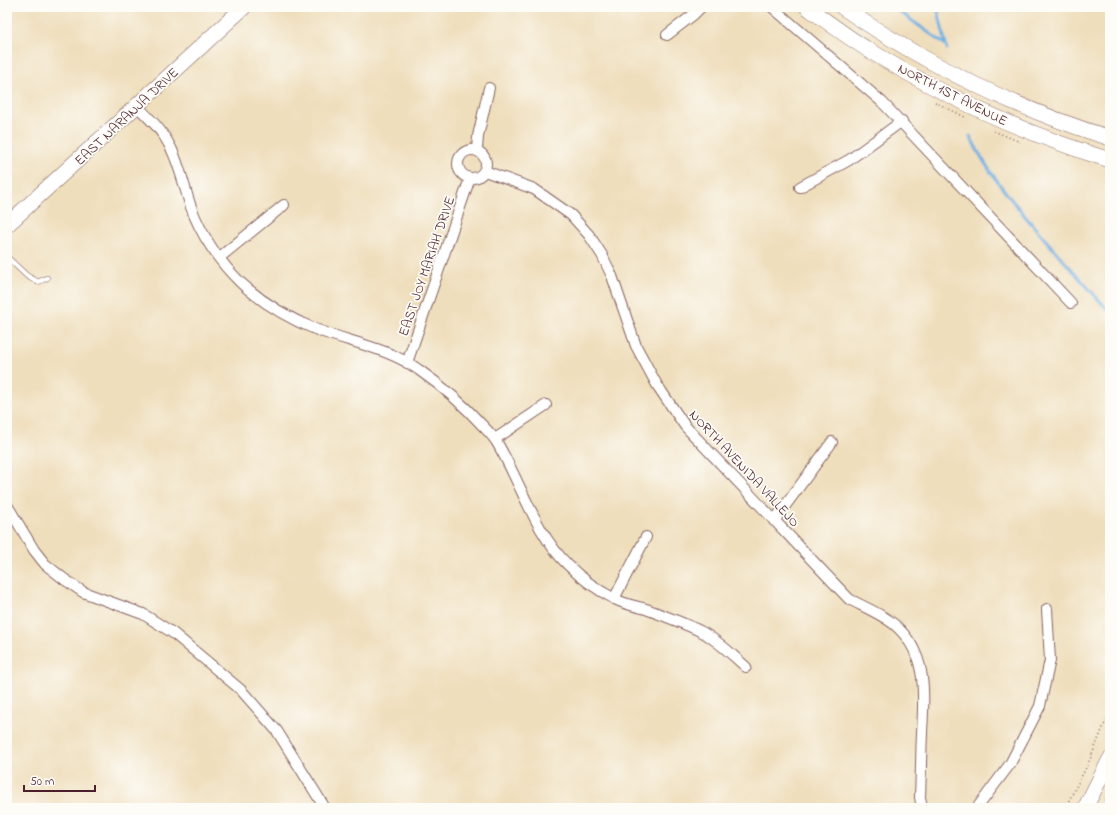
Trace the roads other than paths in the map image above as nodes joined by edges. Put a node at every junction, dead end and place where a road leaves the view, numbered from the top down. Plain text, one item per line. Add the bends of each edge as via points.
1 (244, 7) edge
2 (701, 7) edge
3 (772, 7) edge
4 (807, 7) edge
5 (842, 7) edge
6 (667, 35) dead end
7 (489, 88) dead end
8 (137, 106) junction
9 (902, 121) junction
10 (1110, 138) edge
11 (477, 150) junction
12 (1110, 160) edge
13 (485, 171) junction
14 (470, 178) junction
15 (800, 187) dead end
16 (284, 205) dead end
17 (7, 225) edge
18 (7, 257) edge
19 (220, 258) junction
20 (47, 278) dead end
21 (1071, 303) dead end
22 (407, 363) junction
23 (546, 405) dead end
24 (495, 439) junction
25 (832, 442) dead end
26 (7, 505) edge
27 (774, 521) junction
28 (646, 537) dead end
29 (614, 599) junction
30 (1047, 609) dead end
31 (746, 667) dead end
32 (1110, 758) edge
33 (325, 808) edge
34 (922, 808) edge
35 (977, 808) edge
36 (1085, 808) edge

1 - 8 main road, EAST NARANJA DRIVE
2 - 6 street
3 - 9 street
4 - 12 main road, NORTH 1ST AVENUE via 867,49 930,85 1004,121
5 - 10 main road, NORTH 1ST AVENUE via 895,42 951,73 1030,110
7 - 11 street
8 - 17 main road, EAST NARANJA DRIVE
8 - 19 street via 160,129 170,144 192,208 205,237
9 - 15 street via 849,160
9 - 21 street
11 - 13 street via 485,157
11 - 14 street via 465,151 458,158 458,168
13 - 14 street via 476,178
13 - 27 street, NORTH AVENIDA VALLEJO via 534,189 571,215 589,235 612,276 636,346 657,385 685,426
14 - 22 street, EAST JOY MARIAH DRIVE
16 - 19 street
18 - 20 lane via 27,276 38,282
19 - 22 street via 240,282 278,312 314,329 376,349
22 - 24 street via 440,386 469,411
23 - 24 street
24 - 29 street via 533,516 551,544 566,563 587,582
25 - 27 street
26 - 33 street via 45,564 83,592 143,614 173,633 241,690 277,731
27 - 34 street, NORTH AVENIDA VALLEJO via 849,599 895,625 918,658 924,694 920,797
28 - 29 street
29 - 31 street via 669,617 702,632
30 - 35 street via 1050,660 1040,706 1010,764
32 - 36 main road

